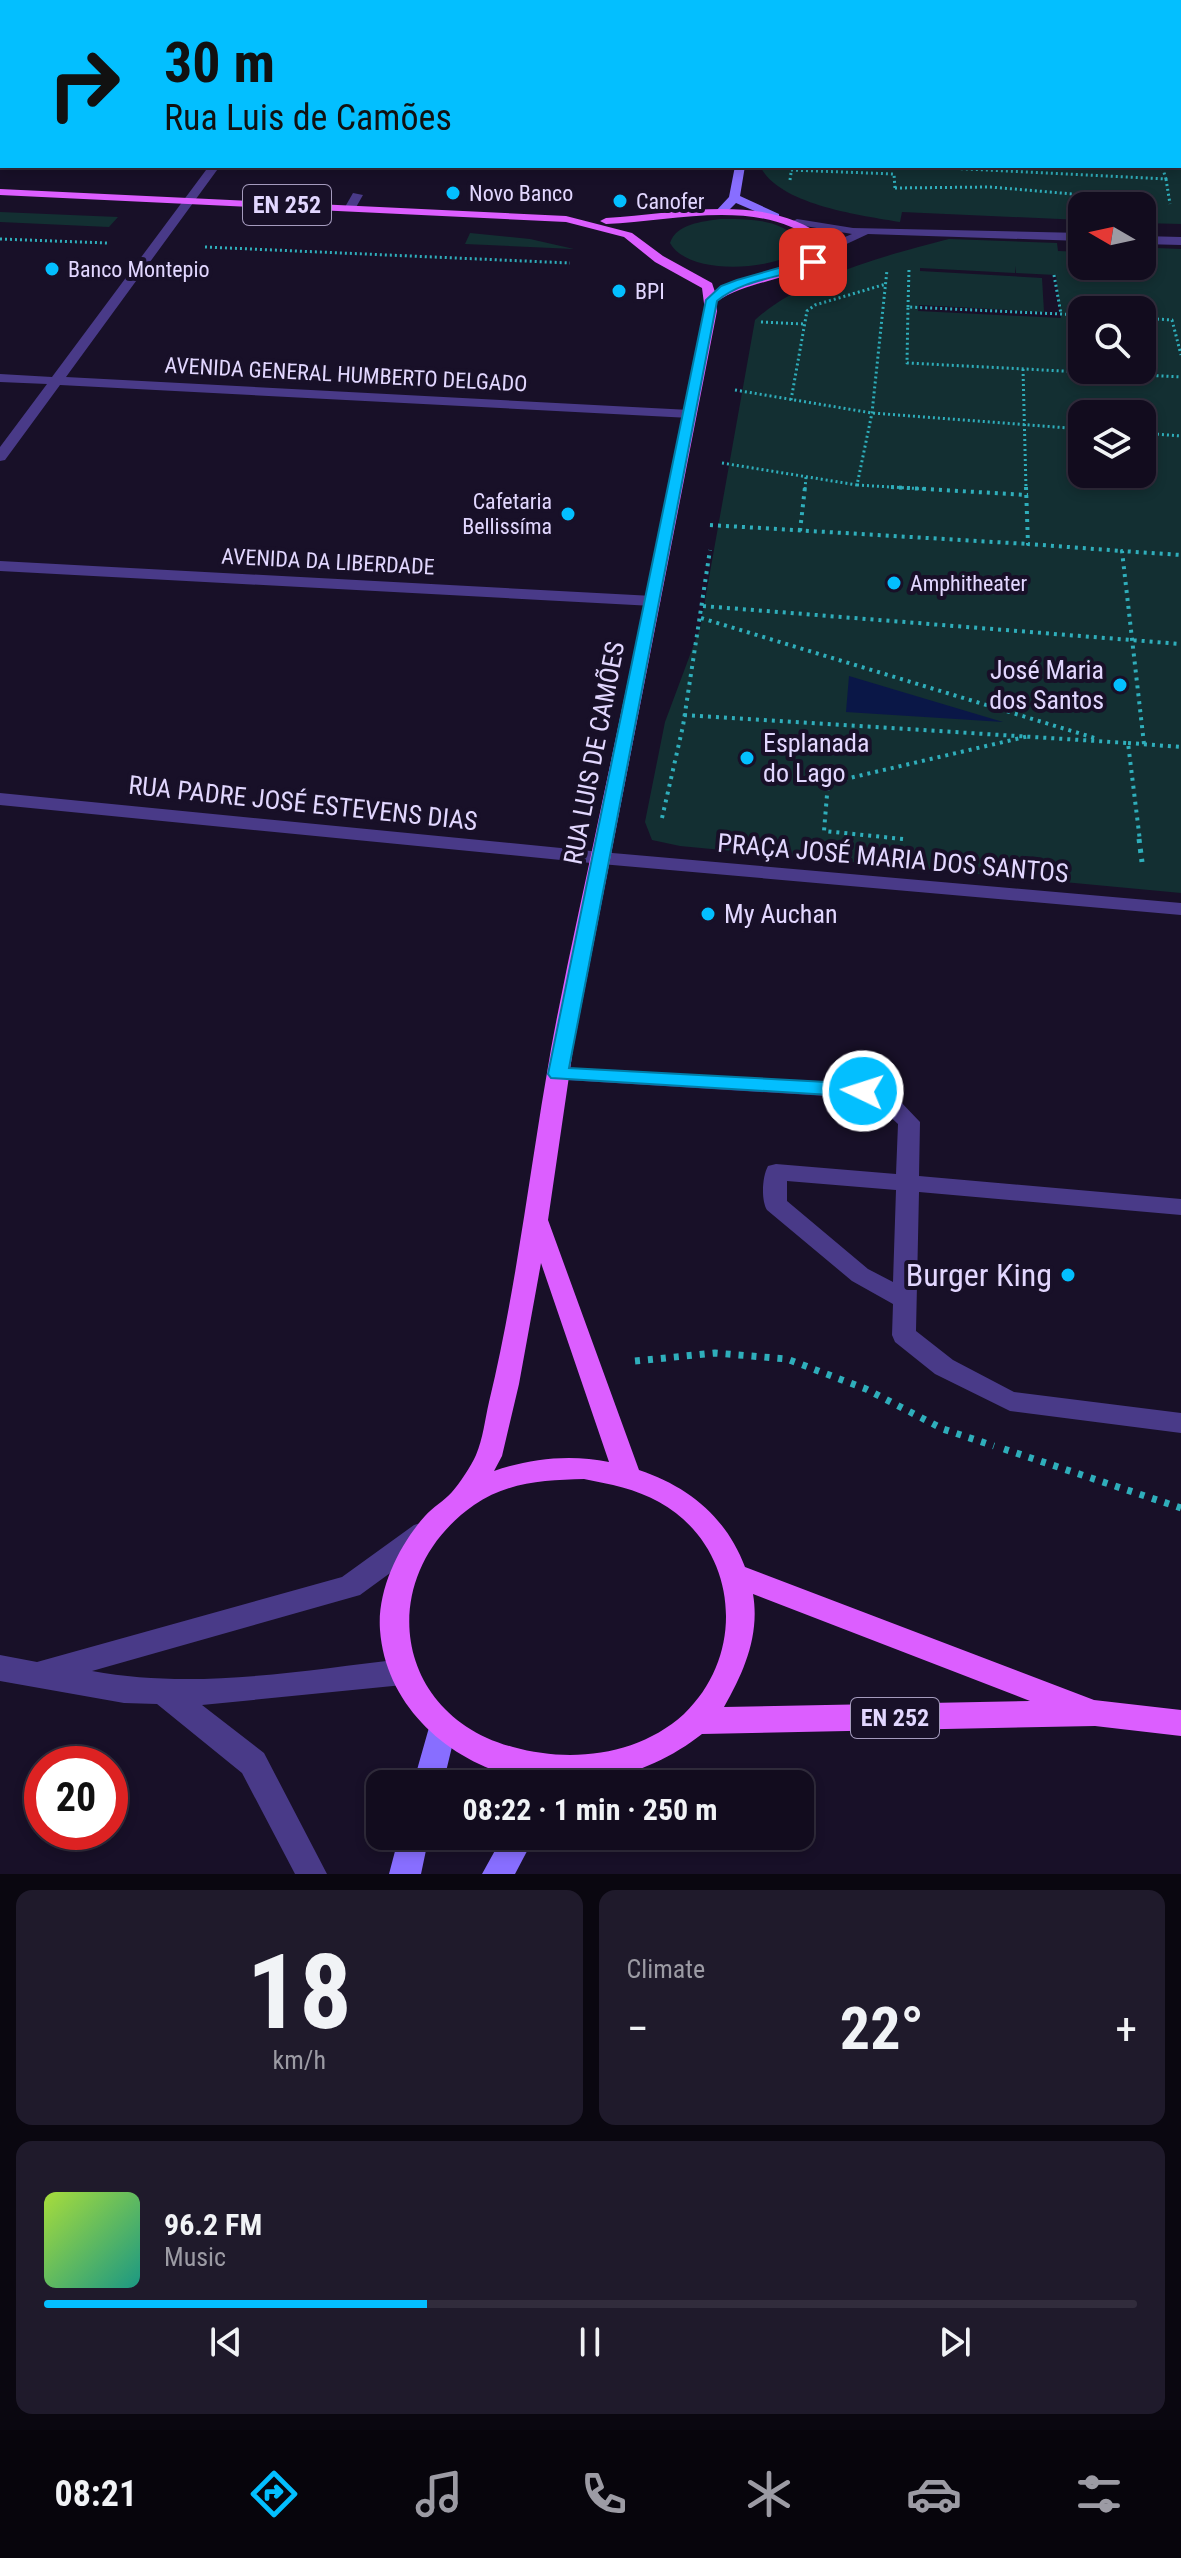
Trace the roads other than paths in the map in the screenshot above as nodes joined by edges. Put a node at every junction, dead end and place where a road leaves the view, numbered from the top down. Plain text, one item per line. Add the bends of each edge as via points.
1 (213, 168) edge
2 (740, 168) edge
3 (0, 192) edge
4 (357, 195) dead end
5 (734, 198) junction
6 (187, 200) junction
7 (351, 207) junction
8 (721, 212) junction
9 (695, 215) junction
10 (775, 216) junction
11 (574, 220) junction
12 (797, 222) junction
13 (870, 231) junction
14 (1068, 236) edge
15 (651, 238) junction
16 (1156, 240) edge
17 (1181, 241) edge
18 (823, 251) junction
19 (678, 268) junction
20 (766, 275) junction
21 (711, 300) junction
22 (0, 378) edge
23 (58, 381) junction
24 (690, 414) junction
25 (0, 457) edge
26 (0, 566) edge
27 (653, 601) junction
28 (0, 799) edge
29 (601, 858) junction
30 (1181, 909) edge
31 (558, 1074) junction
32 (907, 1181) junction
33 (1181, 1207) edge
34 (537, 1219) junction
35 (903, 1299) junction
36 (1181, 1423) edge
37 (627, 1475) junction
38 (462, 1499) junction
39 (424, 1533) junction
40 (736, 1575) junction
41 (0, 1668) edge
42 (403, 1672) junction
43 (41, 1673) junction
44 (161, 1690) junction
45 (1095, 1713) junction
46 (696, 1721) junction
47 (1181, 1723) edge
48 (442, 1726) junction
49 (431, 1770) edge
50 (532, 1770) edge
51 (589, 1770) edge
52 (411, 1850) edge
53 (512, 1850) edge
54 (311, 1874) edge
55 (405, 1874) edge
56 (498, 1874) edge

1 - 6 street
2 - 5 main road
3 - 6 main road, EN 252
4 - 7 street
5 - 8 main road
5 - 10 main road
6 - 7 main road, EN 252
6 - 23 street
7 - 11 main road, EN 252
8 - 9 main road, EN 252
8 - 10 main road, EN 252
9 - 11 main road, EN 252
9 - 15 main road, EN 252 via 672,220
10 - 12 main road, EN 252
11 - 15 main road, EN 252
12 - 13 street
12 - 18 main road, EN 252 via 814,230
13 - 14 street
13 - 18 street
15 - 19 main road, EN 252 via 659,259
16 - 17 street
18 - 20 main road, EN 252 via 813,262
19 - 20 main road, EN 252 via 736,277
19 - 21 main road, EN 252 via 708,286
20 - 21 main road, EN 252 via 725,288
21 - 24 main road, RUA LUIS DE CAMÕES
22 - 23 street, AVENIDA GENERAL HUMBERTO DELGADO
23 - 24 street, AVENIDA GENERAL HUMBERTO DELGADO
23 - 25 street
24 - 27 main road, RUA LUIS DE CAMÕES
26 - 27 street, AVENIDA DA LIBERDADE
27 - 29 main road, RUA LUIS DE CAMÕES
28 - 29 street, RUA PADRE JOSÉ ESTEVENS DIAS
29 - 30 street, PRAÇA JOSÉ MARIA DOS SANTOS
29 - 31 main road, RUA LUIS DE CAMÕES
31 - 32 street via 863,1091 890,1104 909,1122
31 - 34 main road, RUA LUIS DE CAMÕES
32 - 33 street
32 - 35 street
32 - 35 street via 776,1172 775,1204 860,1275
34 - 37 main road
34 - 38 main road, RUA LUIS DE CAMÕES via 489,1456
35 - 36 street via 904,1335 944,1367 1010,1401
37 - 38 main road via 541,1469 499,1479
37 - 40 main road via 695,1513 720,1542
38 - 39 main road
39 - 42 main road via 400,1576 392,1624
39 - 43 street via 350,1587
40 - 45 main road, EN 252
40 - 46 main road via 743,1626 729,1677
41 - 43 street
42 - 44 street via 220,1693
42 - 48 main road via 419,1701
43 - 44 street via 124,1690
44 - 54 street via 253,1763
45 - 46 main road, EN 252
45 - 47 main road, EN 252
46 - 51 main road via 656,1749
48 - 49 main road
48 - 50 main road via 494,1757
52 - 55 main road
53 - 56 main road

